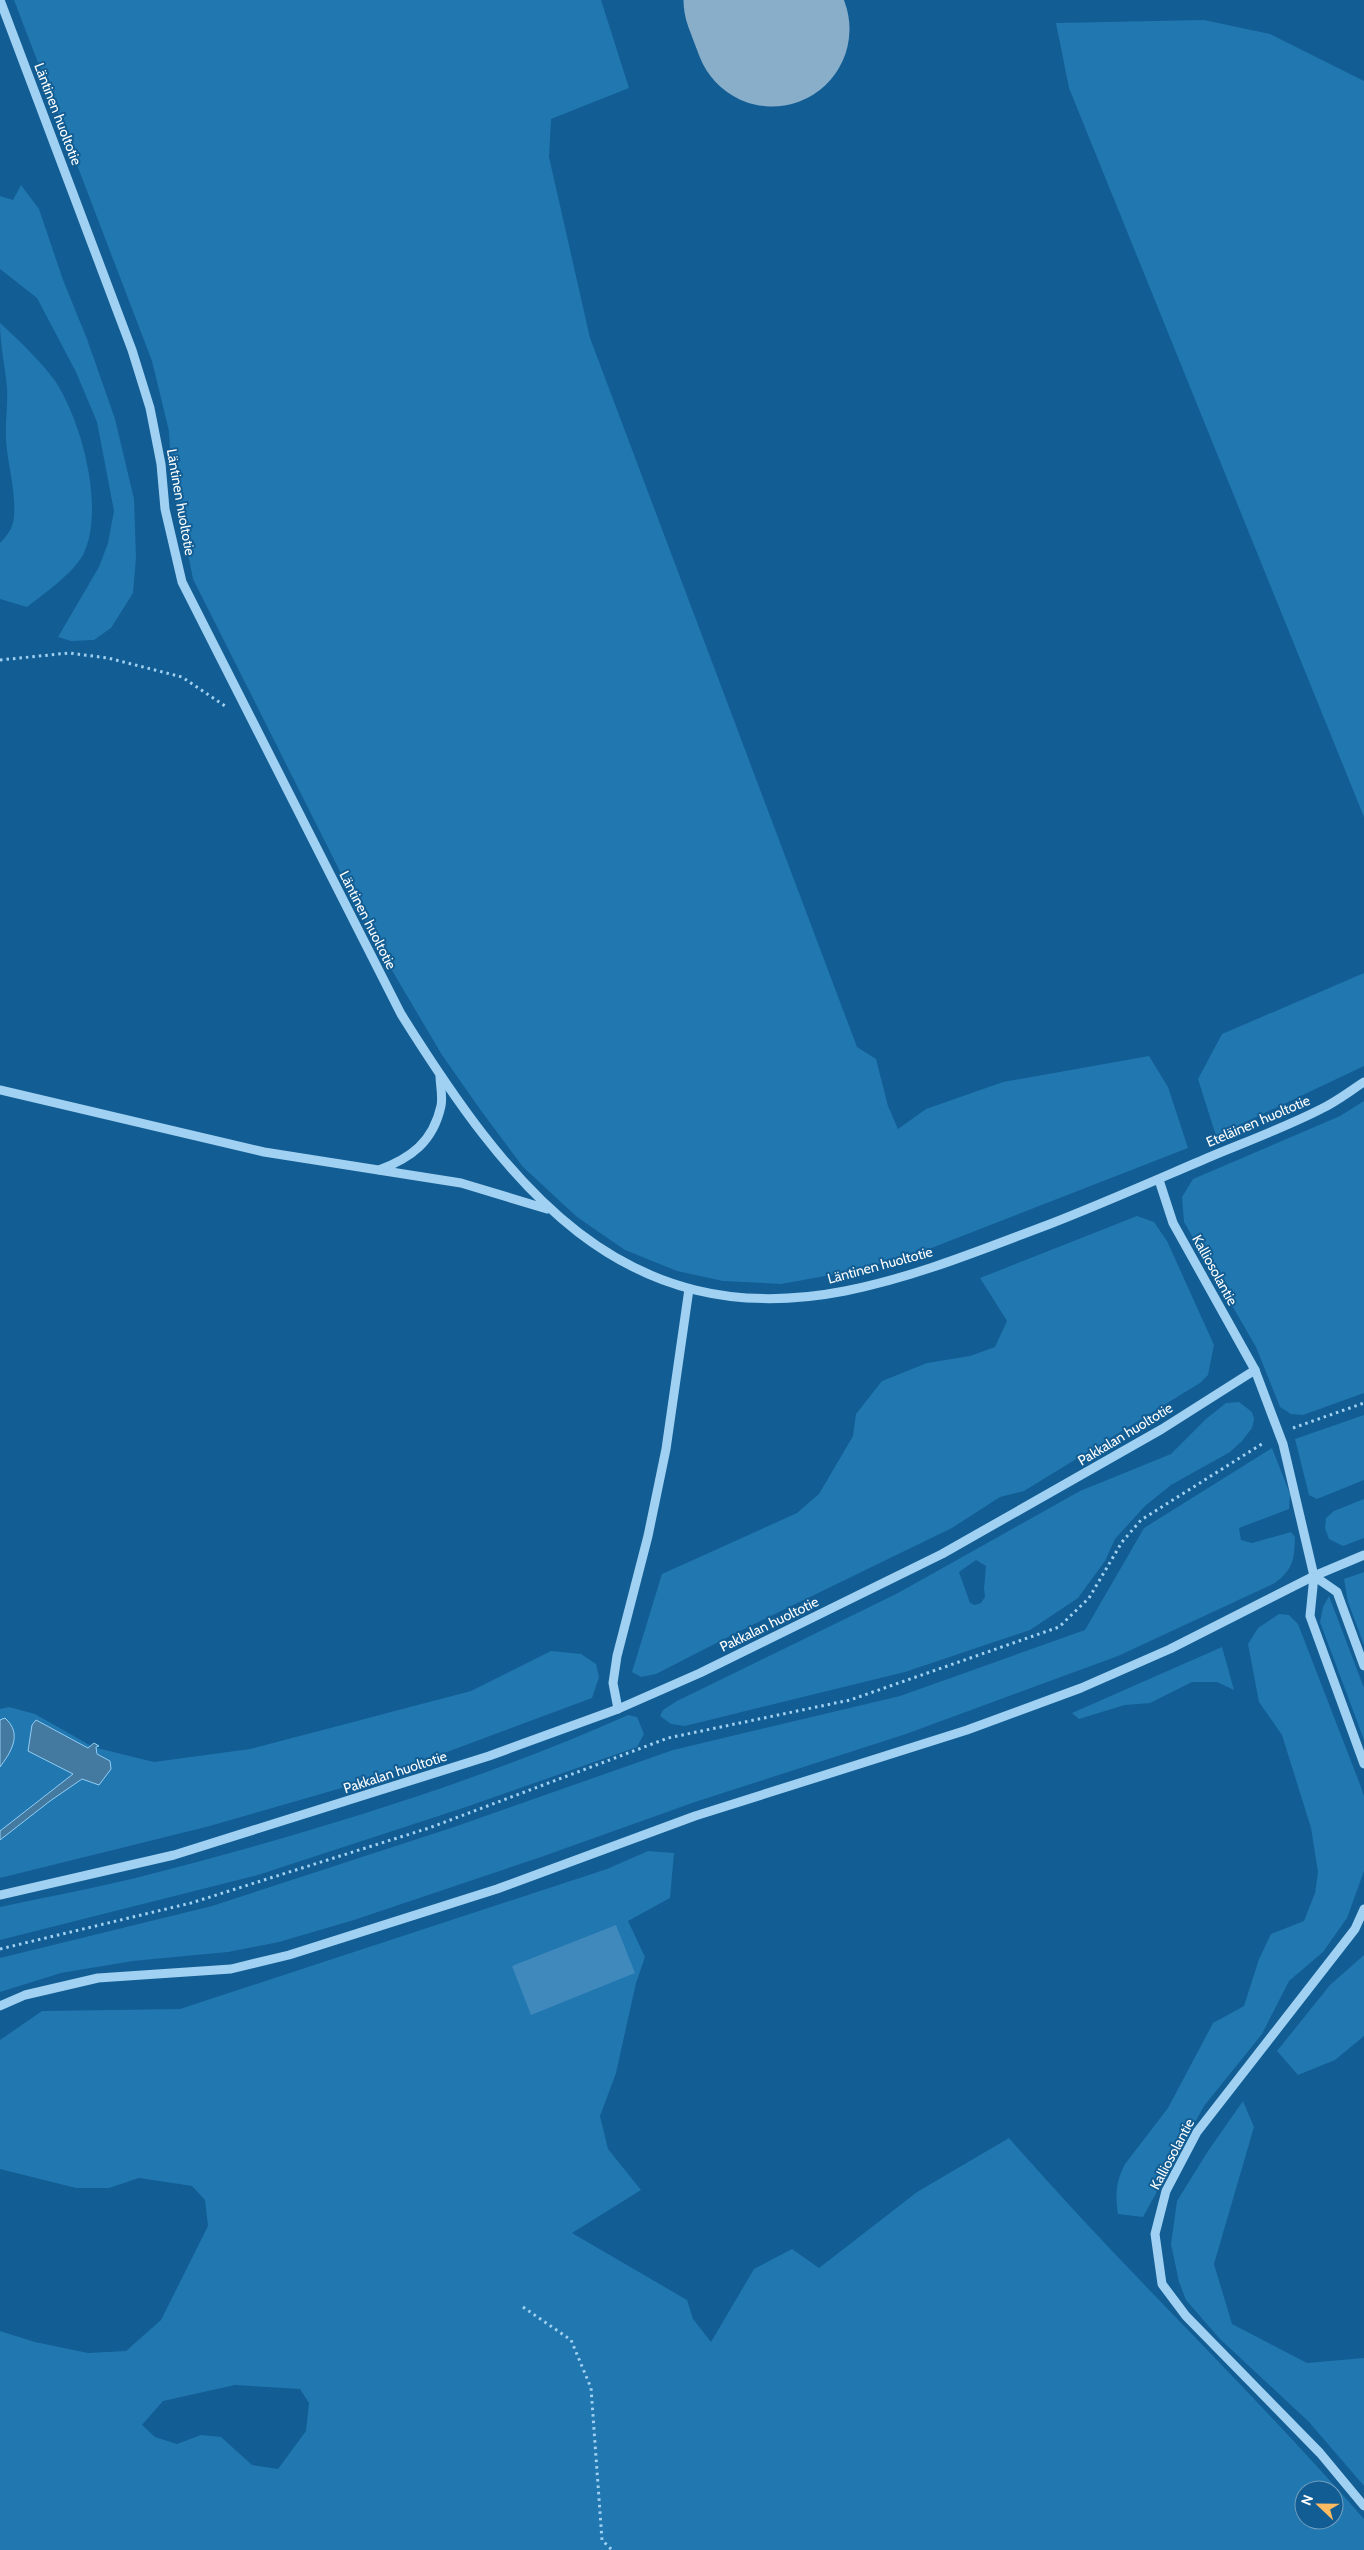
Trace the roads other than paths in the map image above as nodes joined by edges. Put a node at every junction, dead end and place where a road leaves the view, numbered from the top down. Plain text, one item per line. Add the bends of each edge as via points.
1 (0, 0) edge
2 (440, 1075) junction
3 (1364, 1082) edge
4 (0, 1090) edge
5 (377, 1171) junction
6 (1159, 1180) junction
7 (549, 1210) junction
8 (689, 1289) junction
9 (1256, 1370) junction
10 (1364, 1555) edge
11 (1314, 1576) junction
12 (1364, 1666) edge
13 (618, 1709) junction
14 (1364, 1764) edge
15 (0, 1894) edge
16 (1364, 1909) edge
17 (0, 2006) edge
18 (1364, 2506) edge

1 - 2 lane, Läntinen huoltotie via 132,350 150,408 161,464 165,509 182,582 360,937 401,1014
2 - 5 lane via 441,1105 433,1129 418,1149 402,1162
2 - 7 lane, Läntinen huoltotie via 494,1149
3 - 6 lane, Eteläinen huoltotie via 1322,1109
4 - 5 lane via 264,1152
5 - 7 lane via 462,1182
6 - 8 lane, Läntinen huoltotie via 979,1250 853,1289 767,1298
6 - 9 lane, Kalliosolantie via 1174,1223
7 - 8 lane, Läntinen huoltotie via 604,1252 637,1271
8 - 13 lane via 666,1449 648,1536 617,1656 613,1683
9 - 11 lane via 1279,1433
9 - 13 lane, Pakkalan huoltotie via 1162,1429 942,1554
10 - 11 lane
11 - 12 lane via 1337,1592
11 - 14 lane via 1310,1616
11 - 17 lane via 1170,1649 1081,1688 967,1730 694,1816 497,1888 289,1955 240,1967 98,1978 25,1995
13 - 15 lane, Pakkalan huoltotie via 489,1756 174,1855
16 - 18 lane, Kalliosolantie via 1355,1929 1197,2132 1166,2191 1155,2234 1162,2284 1186,2316 1320,2453

